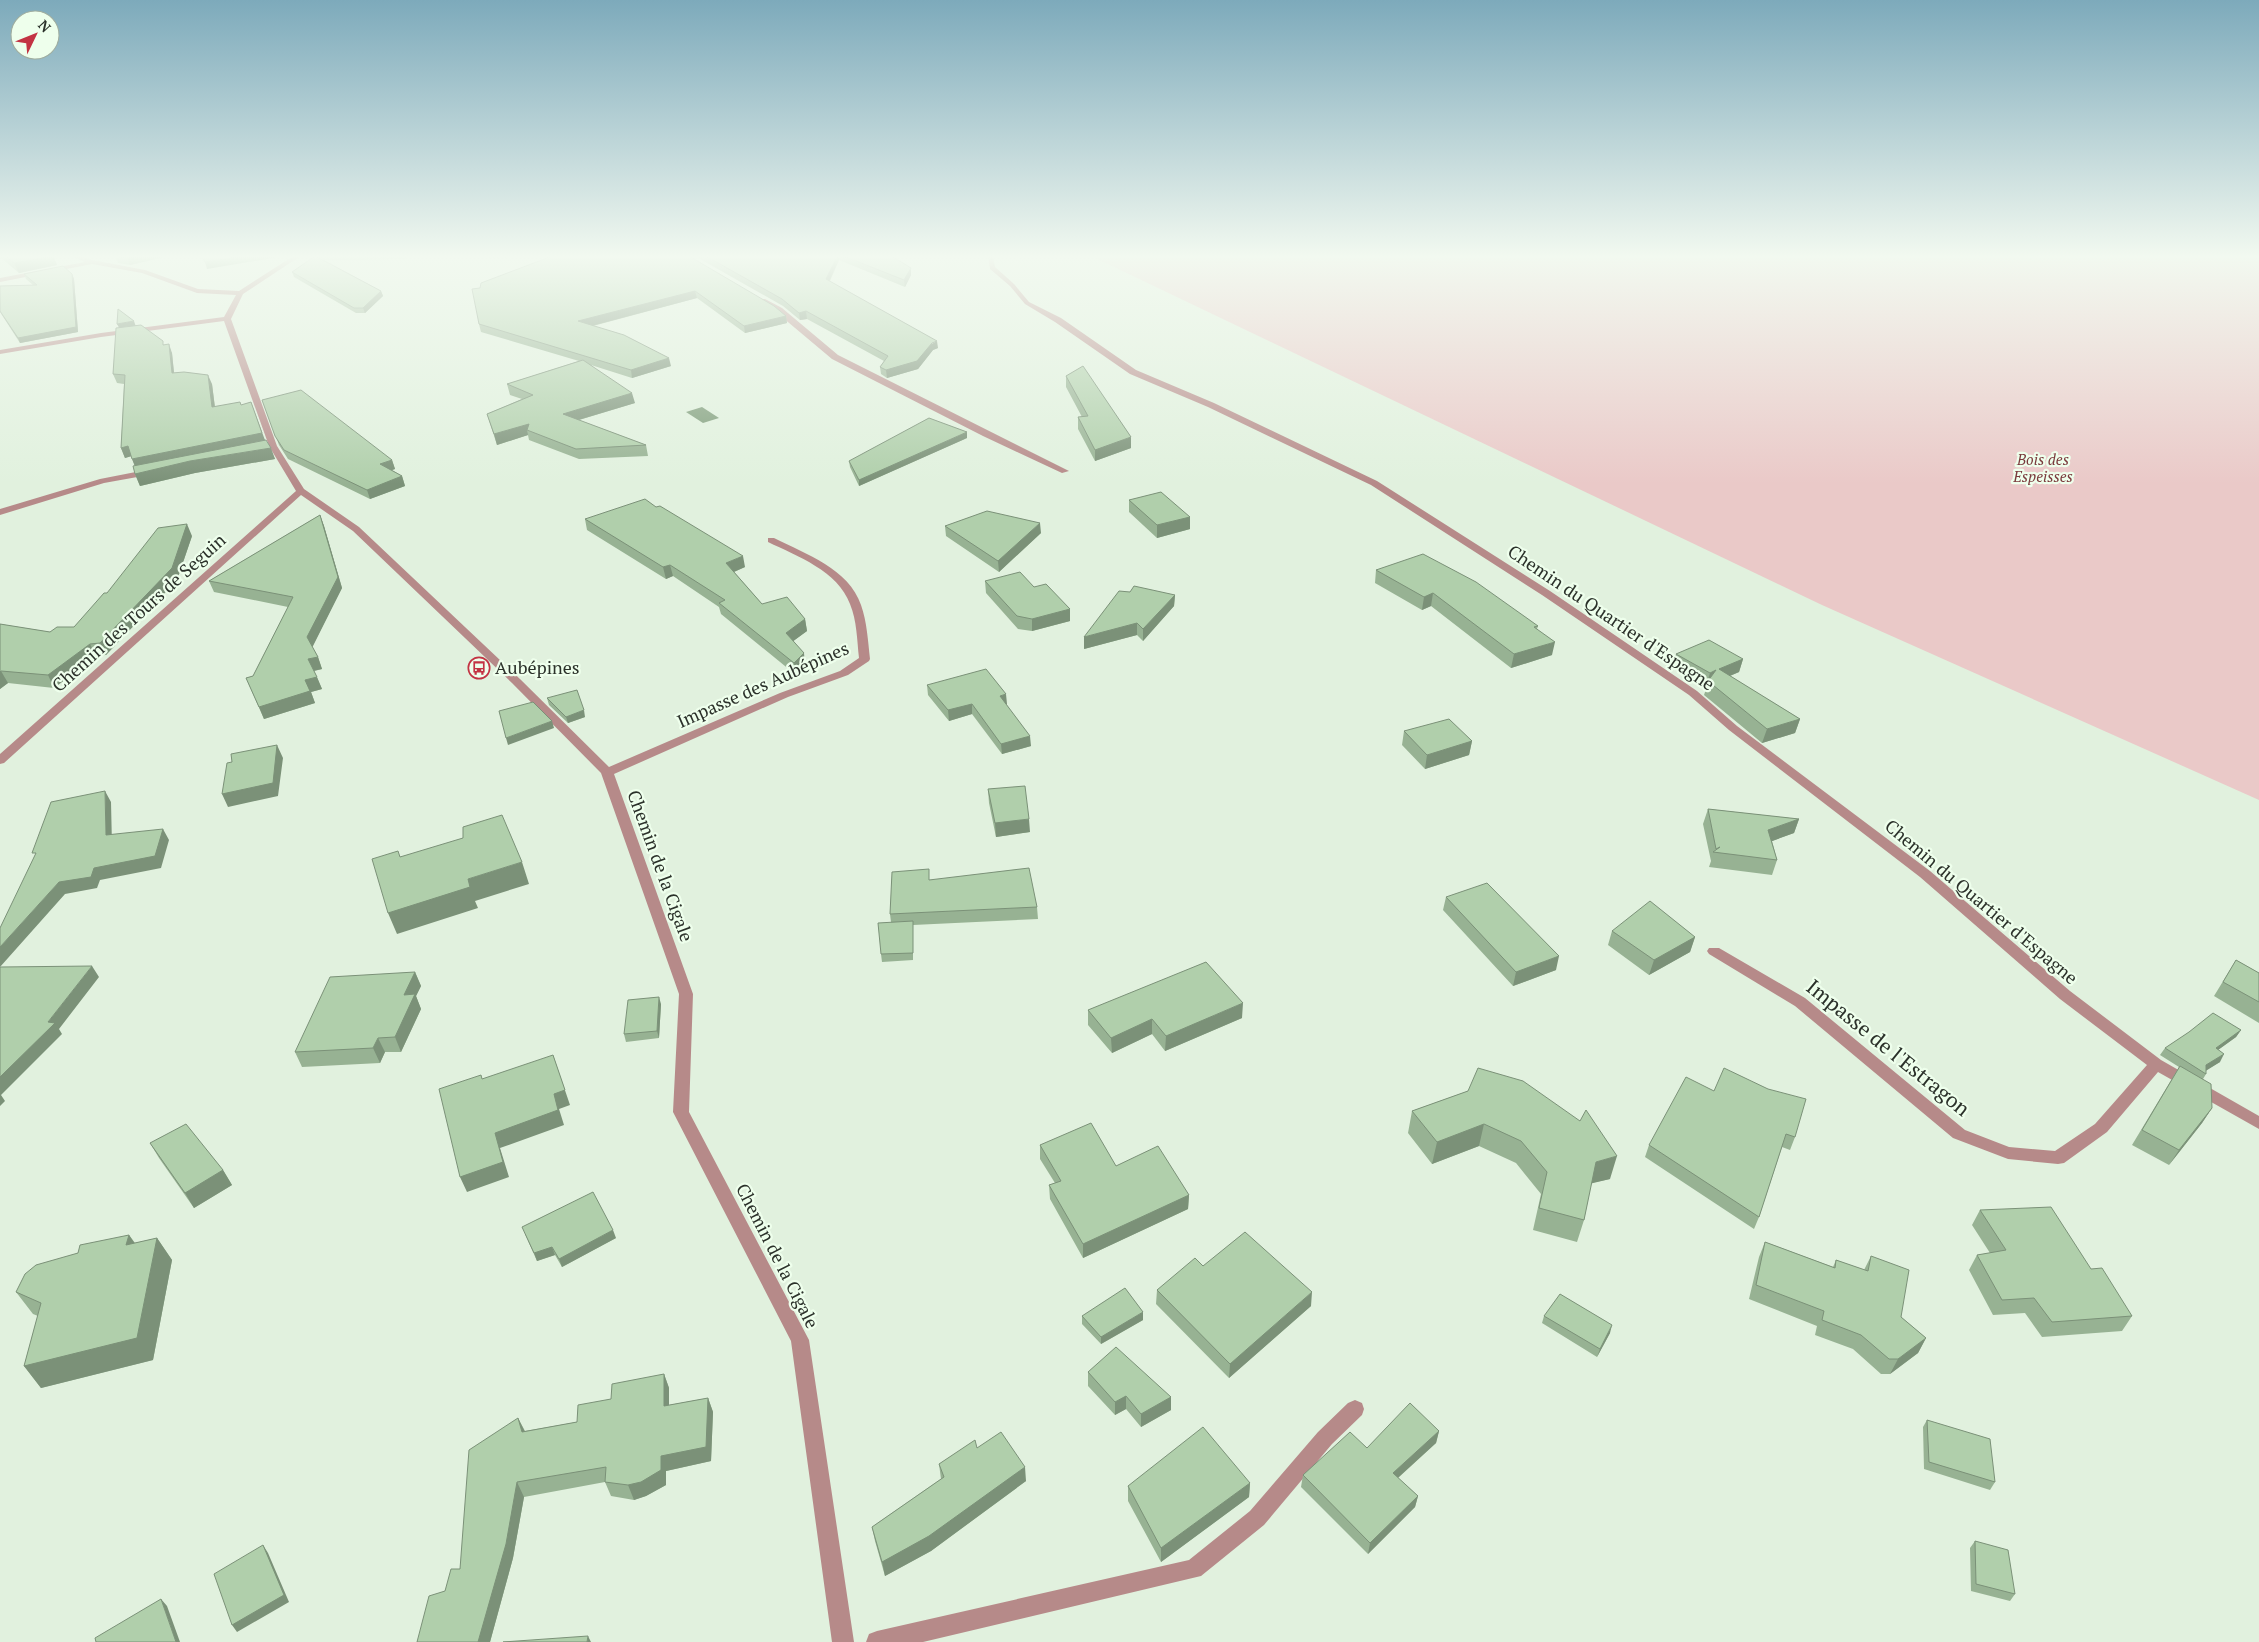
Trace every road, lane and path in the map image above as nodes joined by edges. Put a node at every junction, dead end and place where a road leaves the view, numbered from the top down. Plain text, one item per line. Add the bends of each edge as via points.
1 (129, 332) edge
2 (231, 332) edge
3 (805, 332) edge
4 (1075, 332) edge
5 (0, 352) edge
6 (160, 470) edge
7 (1065, 471) dead end
8 (301, 491) junction
9 (0, 512) edge
10 (771, 540) dead end
11 (0, 760) edge
12 (607, 772) junction
13 (1714, 950) dead end
14 (2156, 1064) junction
15 (2259, 1124) edge
16 (1355, 1409) dead end
17 (843, 1642) edge
18 (877, 1642) edge

1 - 5 street
2 - 8 street, Chemin de la Cigale via 268,447
3 - 7 street via 835,357
4 - 14 street, Chemin du Quartier d'Espagne via 1133,372 1211,405 1374,483 1546,593 1693,693 1733,728 1925,874 2065,995
6 - 9 street via 103,482
8 - 11 street, Chemin des Tours de Seguin
8 - 12 street, Chemin de la Cigale via 356,529
10 - 12 street, Impasse des Aubépines via 826,570 844,585 855,603 865,659 844,673 784,695
12 - 17 street, Chemin de la Cigale via 686,994 681,1112 800,1340
13 - 14 street, Impasse de l'Estragon via 1800,1002 1959,1134 2008,1152 2058,1158 2102,1128
14 - 15 street, Chemin du Quartier d'Espagne
16 - 18 street via 1325,1438 1257,1518 1194,1569

